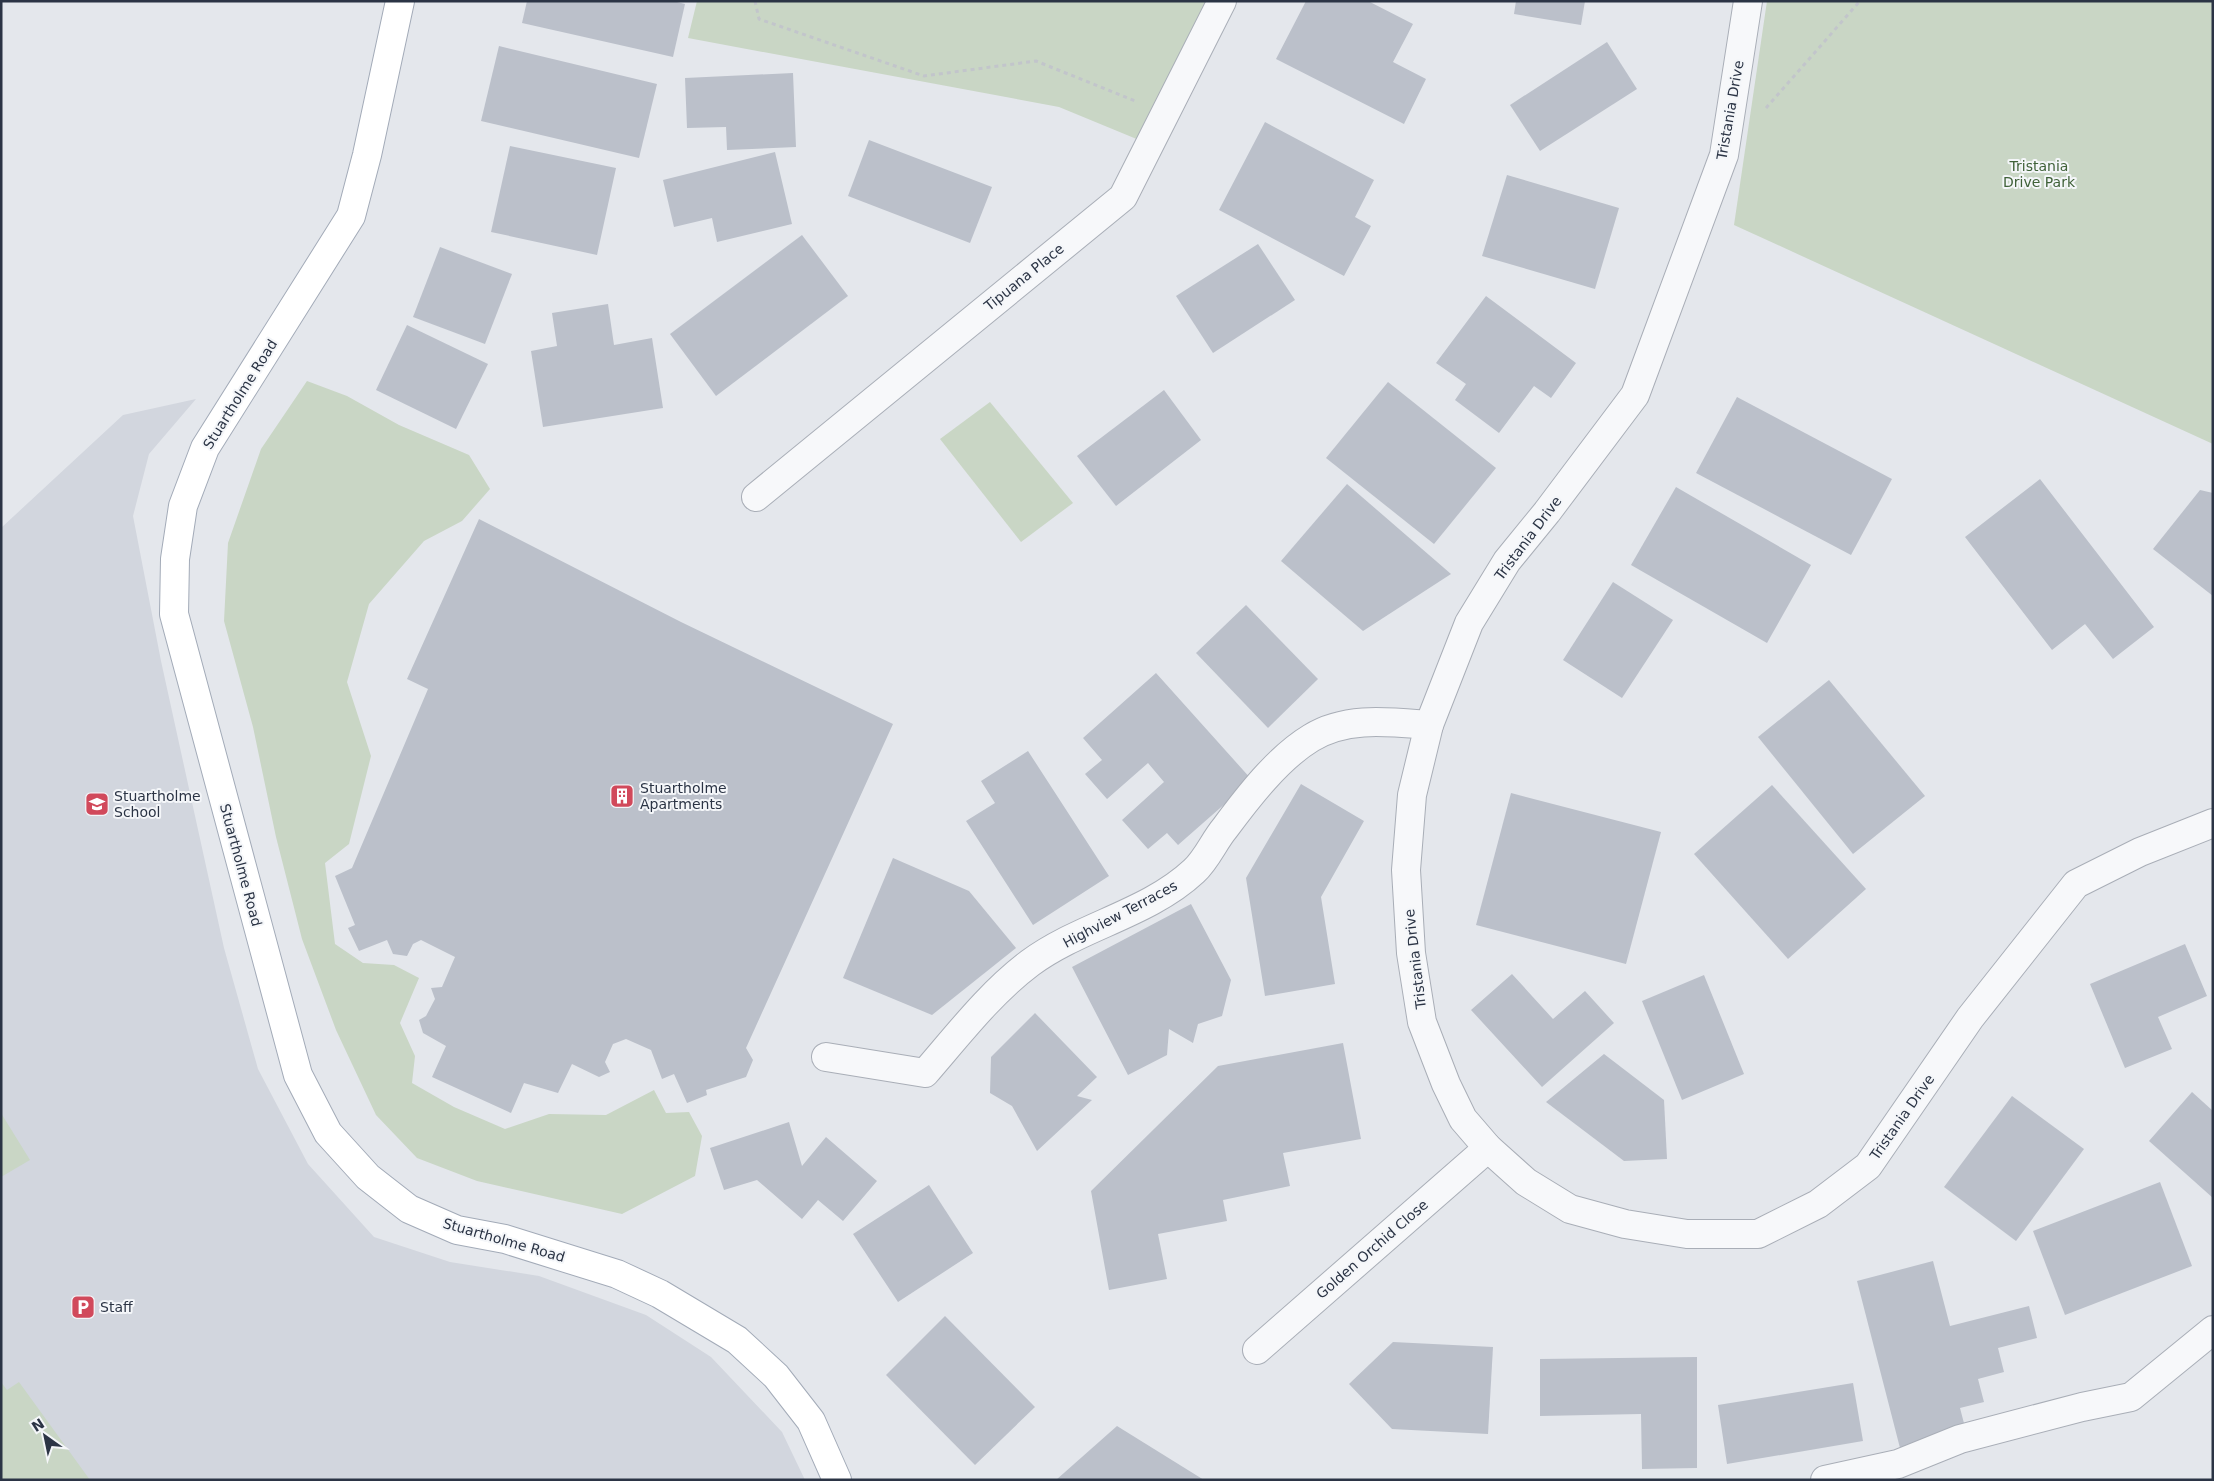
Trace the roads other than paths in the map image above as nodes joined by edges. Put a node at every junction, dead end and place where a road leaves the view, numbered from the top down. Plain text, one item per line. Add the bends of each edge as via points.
1 (400, 1) edge
2 (1222, 1) edge
3 (1748, 1) edge
4 (756, 497) dead end
5 (1429, 724) junction
6 (2211, 830) edge
7 (826, 1057) dead end
8 (1488, 1148) junction
9 (2213, 1330) edge
10 (1257, 1350) dead end
11 (837, 1480) edge
12 (1825, 1480) edge

1 - 11 main road, Stuartholme Road via 351,216 206,448 183,506 175,559 174,614 298,1075 328,1133 368,1177 410,1209 457,1230 505,1239 617,1274 660,1294 738,1340 776,1376 811,1421
2 - 4 street, Tipuana Place via 1123,197
3 - 5 street, Tristania Drive via 1724,155 1635,395 1507,561 1469,623
5 - 7 street, Highview Terraces via 1373,721 1341,725 1312,737 1284,759 1225,828 1196,870 1170,890 1030,963 1002,988 925,1072
5 - 8 street, Tristania Drive via 1412,795 1406,870 1411,953 1422,1022 1446,1084 1464,1119
6 - 8 street, Tristania Drive via 2140,852 2076,884 1970,1018 1868,1166 1818,1204 1758,1234 1687,1234 1625,1224 1570,1208 1526,1182
8 - 10 street, Golden Orchid Close
9 - 12 street via 2131,1397 1960,1439 1898,1464

